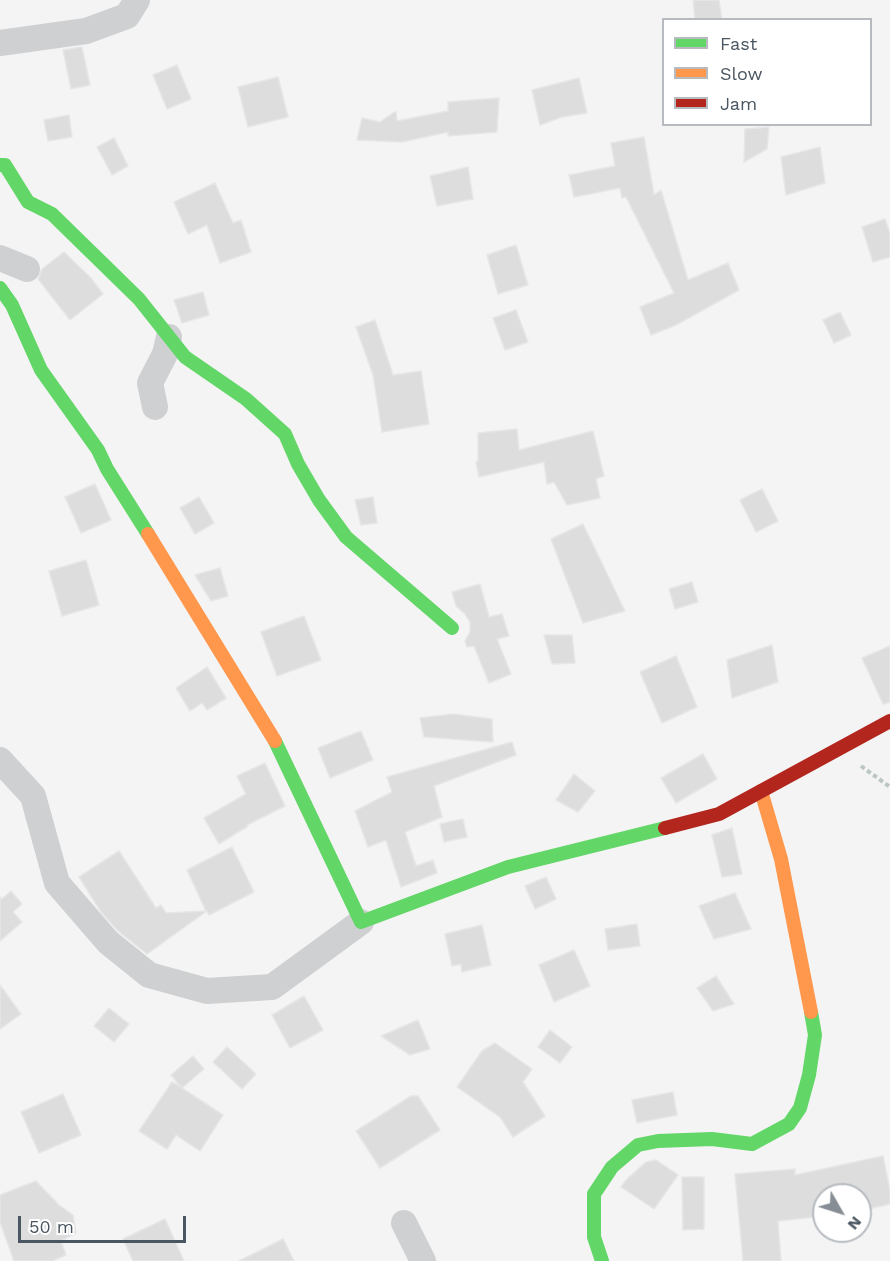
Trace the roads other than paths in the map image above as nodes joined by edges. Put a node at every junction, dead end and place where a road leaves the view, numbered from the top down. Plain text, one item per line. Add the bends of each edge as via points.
1 (137, 0) edge
2 (0, 43) edge
3 (0, 165) edge
4 (0, 258) edge
5 (27, 269) dead end
6 (0, 288) edge
7 (169, 337) junction
8 (155, 407) dead end
9 (452, 628) dead end
10 (890, 721) edge
11 (0, 760) edge
12 (760, 791) junction
13 (361, 922) junction
14 (404, 1223) dead end
15 (423, 1261) edge
16 (602, 1261) edge

1 - 2 street via 128,16 86,31
3 - 7 street via 5,165 28,202 52,214 139,299
4 - 5 street
6 - 13 street via 12,304 41,370 98,450 275,740
7 - 8 street via 150,383
7 - 9 street via 185,357 246,399 285,434 319,500 346,537
10 - 12 street
11 - 13 street via 33,796 57,883 108,942 149,975 207,991 272,987
12 - 13 street via 718,814 508,867
12 - 16 street via 781,859 815,1035 800,1108 789,1124 752,1144 712,1138 638,1145 612,1167 594,1194 594,1237
14 - 15 street

